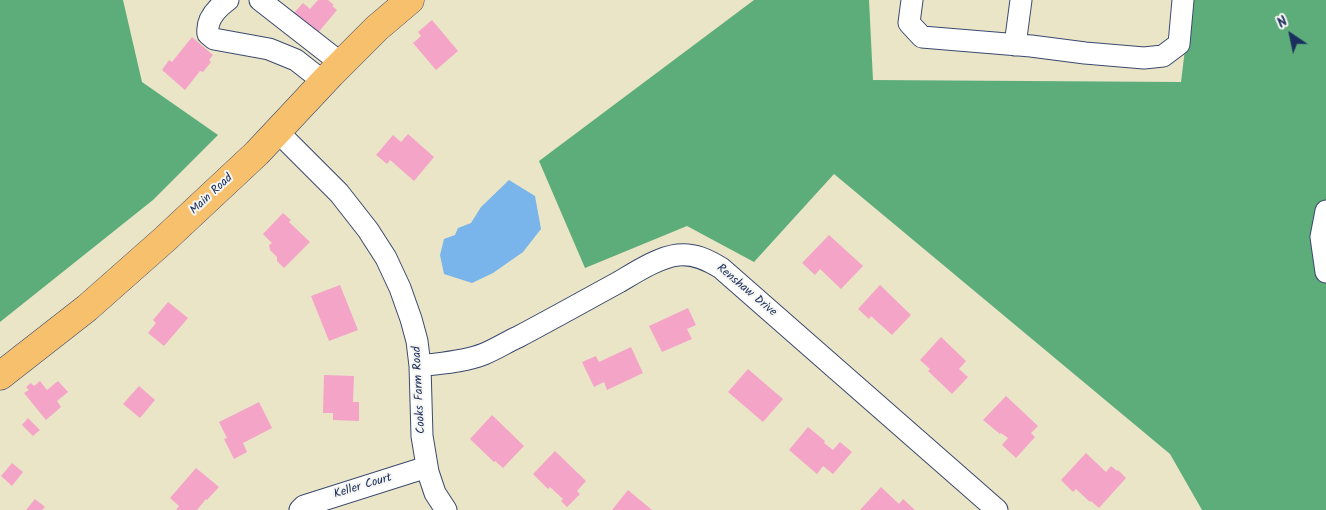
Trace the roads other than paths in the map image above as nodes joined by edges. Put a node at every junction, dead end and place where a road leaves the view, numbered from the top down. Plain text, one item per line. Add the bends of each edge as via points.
1 (228, 0) edge
2 (260, 0) edge
3 (410, 0) edge
4 (912, 0) edge
5 (1021, 0) edge
6 (1183, 0) edge
7 (1015, 45) junction
8 (333, 73) junction
9 (277, 131) junction
10 (1326, 212) edge
11 (1326, 272) edge
12 (420, 366) junction
13 (0, 376) edge
14 (427, 467) junction
15 (300, 510) edge
16 (446, 510) edge
17 (997, 510) edge

1 - 8 street via 218,7 207,28 214,39 269,49
2 - 8 street via 305,34
3 - 8 main road, Main Road
4 - 7 street via 909,23 922,37
5 - 7 street
6 - 7 street via 1179,44 1163,56 1144,58
8 - 9 main road, Main Road
9 - 12 street, Cooks Farm Road via 339,193 386,258 411,319
9 - 13 main road, Main Road via 102,296
10 - 11 street via 1321,237
12 - 14 street, Cooks Farm Road via 422,436
12 - 17 street, Renshaw Drive via 484,354 643,269 669,257 691,255 712,262 728,274
14 - 15 street, Keller Court via 304,506
14 - 16 street, Cooks Farm Road via 435,493

